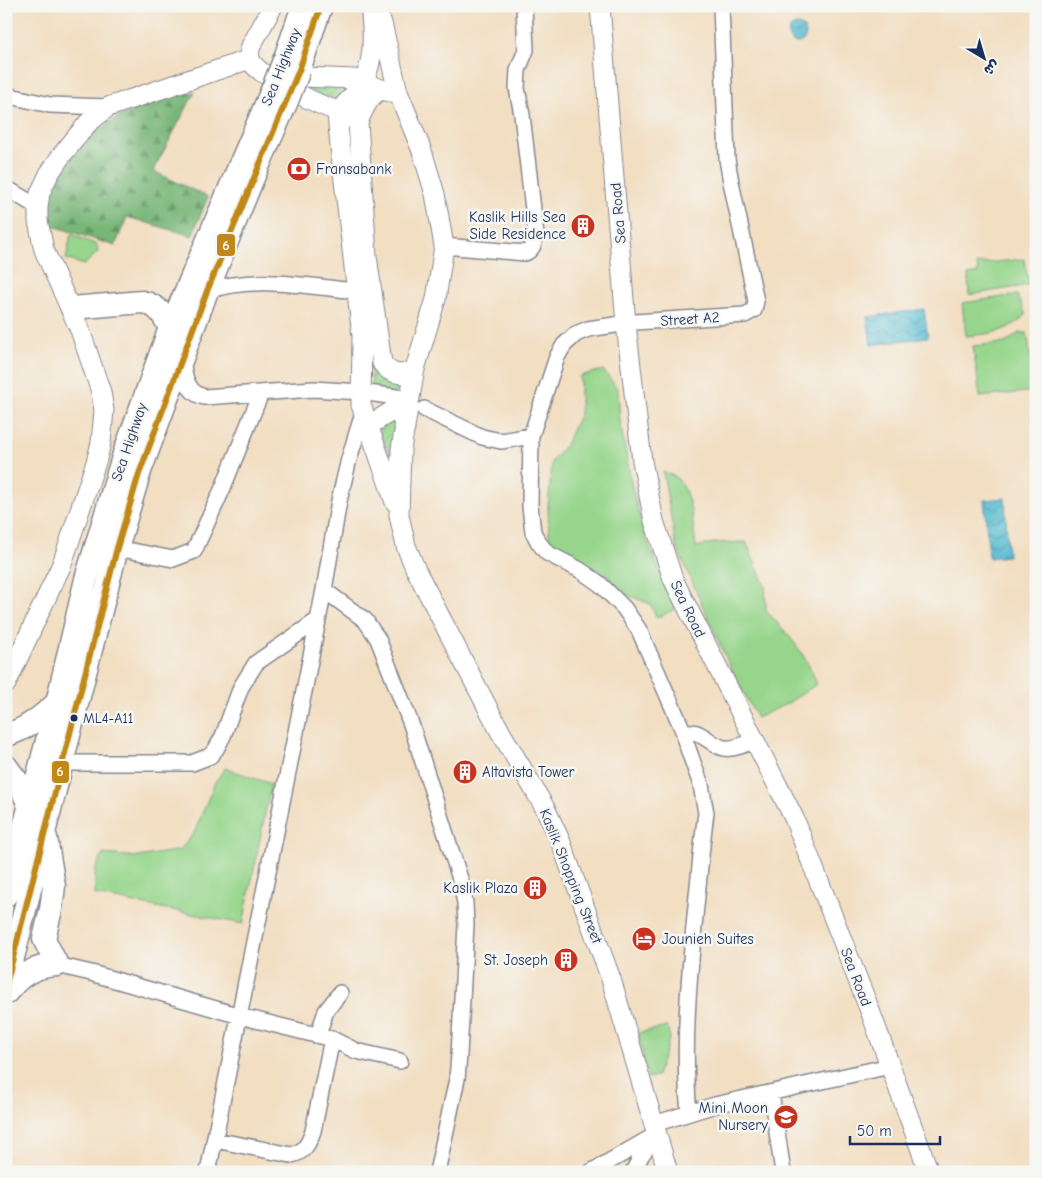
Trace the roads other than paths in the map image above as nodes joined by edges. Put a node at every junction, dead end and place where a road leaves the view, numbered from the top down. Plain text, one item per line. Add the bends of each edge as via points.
1 (273, 6) edge
2 (280, 6) edge
3 (303, 6) edge
4 (321, 6) edge
5 (331, 6) edge
6 (371, 6) edge
7 (524, 6) edge
8 (600, 6) edge
9 (721, 6) edge
10 (372, 45) junction
11 (250, 59) junction
12 (297, 59) junction
13 (343, 78) junction
14 (363, 82) junction
15 (384, 90) junction
16 (6, 95) edge
17 (280, 95) junction
18 (108, 107) junction
19 (404, 110) junction
20 (339, 111) junction
21 (358, 122) junction
22 (6, 188) edge
23 (38, 207) junction
24 (444, 246) junction
25 (207, 291) junction
26 (364, 292) junction
27 (72, 308) junction
28 (626, 324) junction
29 (170, 328) junction
30 (182, 358) junction
31 (415, 370) junction
32 (261, 392) junction
33 (360, 392) junction
34 (417, 404) junction
35 (366, 420) junction
36 (405, 429) junction
37 (531, 436) junction
38 (399, 514) junction
39 (117, 548) junction
40 (324, 590) junction
41 (318, 620) junction
42 (6, 684) edge
43 (57, 703) junction
44 (684, 732) junction
45 (6, 735) edge
46 (755, 740) junction
47 (62, 763) junction
48 (6, 766) edge
49 (29, 805) junction
50 (45, 829) junction
51 (6, 895) edge
52 (56, 966) junction
53 (6, 986) edge
54 (6, 993) edge
55 (340, 993) dead end
56 (240, 1016) junction
57 (325, 1037) junction
58 (400, 1061) dead end
59 (890, 1066) junction
60 (771, 1093) junction
61 (689, 1113) junction
62 (655, 1129) junction
63 (215, 1140) junction
64 (208, 1172) edge
65 (438, 1172) edge
66 (591, 1172) edge
67 (633, 1172) edge
68 (668, 1172) edge
69 (784, 1172) edge
70 (929, 1172) edge

1 - 11 main road via 251,46
2 - 13 main road via 260,49 260,62 284,74
3 - 12 highway, Sea Highway
4 - 12 highway, Sea Highway
5 - 12 highway via 314,40
6 - 10 main road
6 - 19 main road via 382,23
7 - 24 street via 526,50 518,70 517,88 536,235 534,243 525,253
8 - 28 main road, Sea Road
9 - 28 street, Street A2 via 728,165 756,301 754,310 745,315
10 - 13 main road via 359,64
10 - 14 main road
11 - 18 main road
11 - 20 main road via 260,71
12 - 17 highway, Sea Highway, bridge
13 - 14 main road
14 - 15 main road
14 - 20 main road
15 - 19 main road via 395,95
15 - 21 main road via 373,96
16 - 18 street via 50,105
17 - 25 highway, Sea Highway via 252,180
17 - 29 highway, Sea Highway
18 - 23 main road via 88,123 48,174
19 - 24 main road, Kaslik Shopping Street via 422,151
20 - 21 main road
20 - 26 main road via 340,146
21 - 26 main road
22 - 23 street
23 - 27 main road via 44,250
24 - 31 main road, Kaslik Shopping Street via 436,299
25 - 26 street via 235,284 264,282
25 - 30 highway, Sea Highway
26 - 31 main road via 382,363 393,373 403,375
26 - 33 main road, Kaslik Shopping Street
27 - 29 highway via 142,302 159,309
27 - 42 main road via 103,400 101,442 62,564
28 - 37 street, Street A2 via 581,331 564,345 557,356
28 - 46 main road, Sea Road via 642,461 662,550 673,579
29 - 43 highway, Sea Highway via 121,463 86,579
30 - 32 street via 189,386 200,396
30 - 39 highway, Sea Highway via 139,474
31 - 34 main road, Kaslik Shopping Street
32 - 33 street via 314,389
32 - 39 street via 194,551 174,559
33 - 34 street
33 - 35 main road, Kaslik Shopping Street
34 - 36 main road, Kaslik Shopping Street
34 - 37 street via 482,437 505,441
35 - 36 main road via 392,411 401,416
35 - 38 main road, Kaslik Shopping Street
35 - 40 street via 349,459
36 - 38 main road, Kaslik Shopping Street via 401,449
37 - 44 street, Street A2 via 531,516 535,536 547,553 600,584 624,608 639,630
38 - 62 main road, Kaslik Shopping Street via 406,546 416,570 560,840 611,979
39 - 47 highway, Sea Highway
40 - 41 street
40 - 65 street via 365,620 378,639 411,724 464,896 466,925 459,1063
41 - 47 street via 251,669 236,698 223,736 210,756 192,763
41 - 56 street
43 - 45 highway via 36,720
43 - 49 highway, Sea Highway
44 - 46 street via 698,732 715,745 725,748
44 - 61 street, Street A2 via 701,785 706,813 689,995 685,1075
46 - 59 main road, Sea Road via 794,818
47 - 50 highway, Sea Highway
48 - 49 highway
49 - 51 highway, Sea Highway
50 - 52 highway via 54,886 44,939
50 - 53 highway, Sea Highway
52 - 54 highway via 30,971
52 - 56 street
55 - 57 street via 326,1011
56 - 57 street
56 - 63 street
57 - 58 street via 356,1051
57 - 63 street via 313,1131 302,1151 291,1155
59 - 60 street
59 - 70 main road, Sea Road
60 - 61 street
60 - 69 street
61 - 62 street
62 - 66 street
62 - 67 street
62 - 68 main road, Kaslik Shopping Street
63 - 64 street

